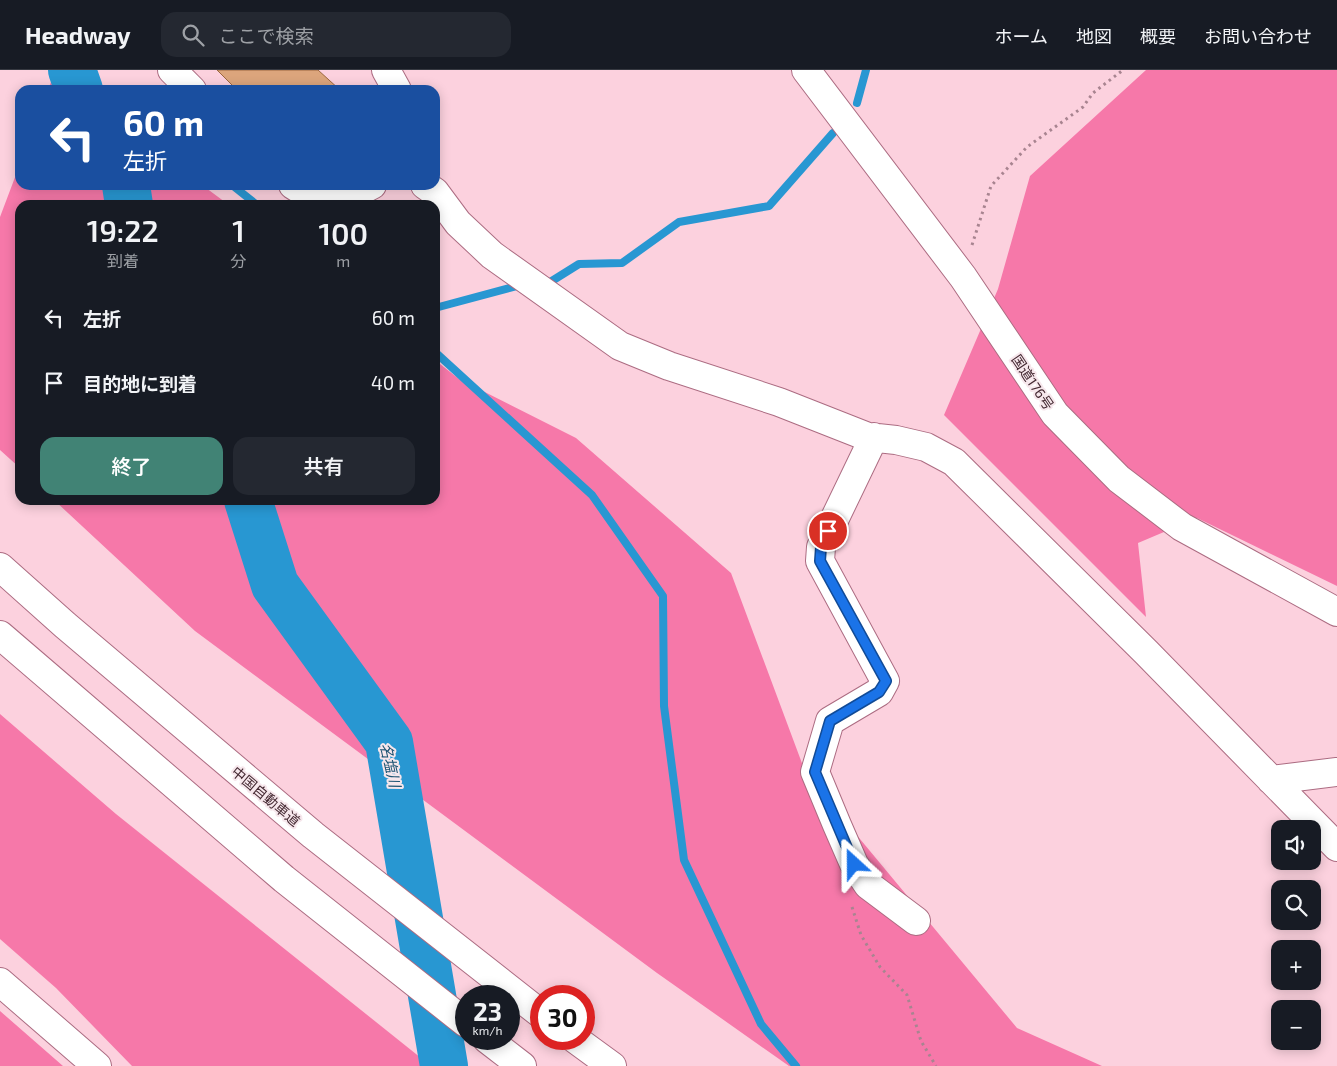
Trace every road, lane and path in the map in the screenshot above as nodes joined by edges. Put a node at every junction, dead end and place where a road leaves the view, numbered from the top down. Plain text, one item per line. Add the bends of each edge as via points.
1 (172, 70) edge
2 (386, 70) edge
3 (806, 70) edge
4 (1123, 70) edge
5 (187, 85) edge
6 (394, 85) edge
7 (306, 190) edge
8 (361, 190) edge
9 (432, 190) edge
10 (963, 277) junction
11 (874, 437) junction
12 (0, 567) edge
13 (1337, 612) edge
14 (0, 635) edge
15 (1337, 772) edge
16 (1272, 780) junction
17 (1337, 847) edge
18 (854, 864) junction
19 (916, 922) dead end
20 (0, 982) edge
21 (530, 1005) edge
22 (455, 1014) edge
23 (501, 1050) edge
24 (590, 1050) edge
25 (97, 1066) edge
26 (522, 1066) edge
27 (612, 1066) edge
28 (936, 1066) edge

1 - 5 main road
2 - 6 main road
3 - 10 main road, 国道176号
4 - 10 path via 1093,93 1083,107 1027,147 991,186
7 - 8 main road via 330,199
9 - 11 main road via 458,223 492,255 620,346
10 - 13 main road, 国道176号 via 1055,414 1119,479 1182,527
11 - 16 main road via 926,447 954,462
11 - 18 main road via 821,547 820,561 886,681 879,692 830,721 815,772
12 - 21 main road, 中国自動車道 via 313,835
14 - 22 main road via 284,878
15 - 16 main road
16 - 17 main road
18 - 19 main road via 868,885
18 - 28 path via 843,880 861,935 880,967 907,994 921,1041
20 - 25 main road
23 - 26 main road
24 - 27 main road

